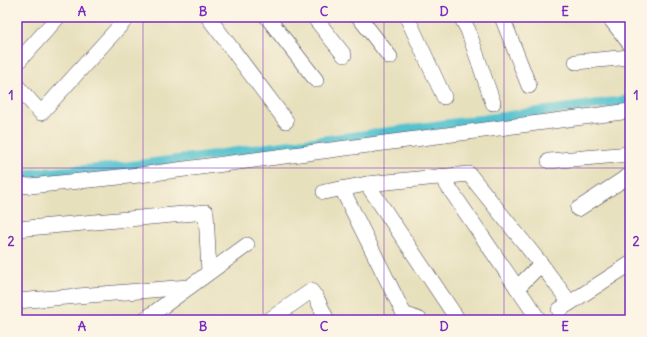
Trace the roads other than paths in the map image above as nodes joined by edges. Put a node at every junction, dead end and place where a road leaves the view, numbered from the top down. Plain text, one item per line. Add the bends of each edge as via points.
1 (58, 17) edge
2 (128, 17) edge
3 (267, 17) edge
4 (314, 17) edge
5 (359, 17) edge
6 (407, 17) edge
7 (461, 17) edge
8 (502, 17) edge
9 (609, 17) edge
10 (213, 19) edge
11 (630, 44) edge
12 (344, 55) dead end
13 (390, 57) dead end
14 (630, 57) edge
15 (576, 62) dead end
16 (17, 63) edge
17 (316, 80) dead end
18 (17, 86) edge
19 (529, 86) dead end
20 (444, 97) dead end
21 (493, 103) dead end
22 (630, 111) edge
23 (286, 121) dead end
24 (630, 154) edge
25 (549, 161) dead end
26 (630, 175) edge
27 (441, 176) junction
28 (17, 184) edge
29 (366, 184) junction
30 (342, 189) junction
31 (324, 192) dead end
32 (578, 209) dead end
33 (17, 229) edge
34 (247, 244) dead end
35 (541, 264) junction
36 (630, 264) edge
37 (210, 272) junction
38 (188, 287) junction
39 (517, 288) junction
40 (17, 302) edge
41 (144, 320) edge
42 (269, 320) edge
43 (327, 320) edge
44 (420, 320) edge
45 (457, 320) edge
46 (539, 320) edge

1 - 16 street
2 - 18 street via 41,113
3 - 17 street
4 - 12 street
5 - 13 street
6 - 20 street
7 - 21 street via 468,30
8 - 19 street
9 - 11 street
10 - 23 street
14 - 15 street
22 - 28 street via 139,175 30,186
24 - 25 street
26 - 32 street
27 - 29 street
27 - 35 street via 470,174
27 - 39 street
29 - 30 street
29 - 45 street
30 - 31 street
30 - 44 street via 404,314
33 - 37 street via 206,212
34 - 37 street
35 - 36 street via 565,306
35 - 39 street
37 - 38 street
38 - 40 street
38 - 41 street
39 - 46 street
42 - 43 street via 311,291

